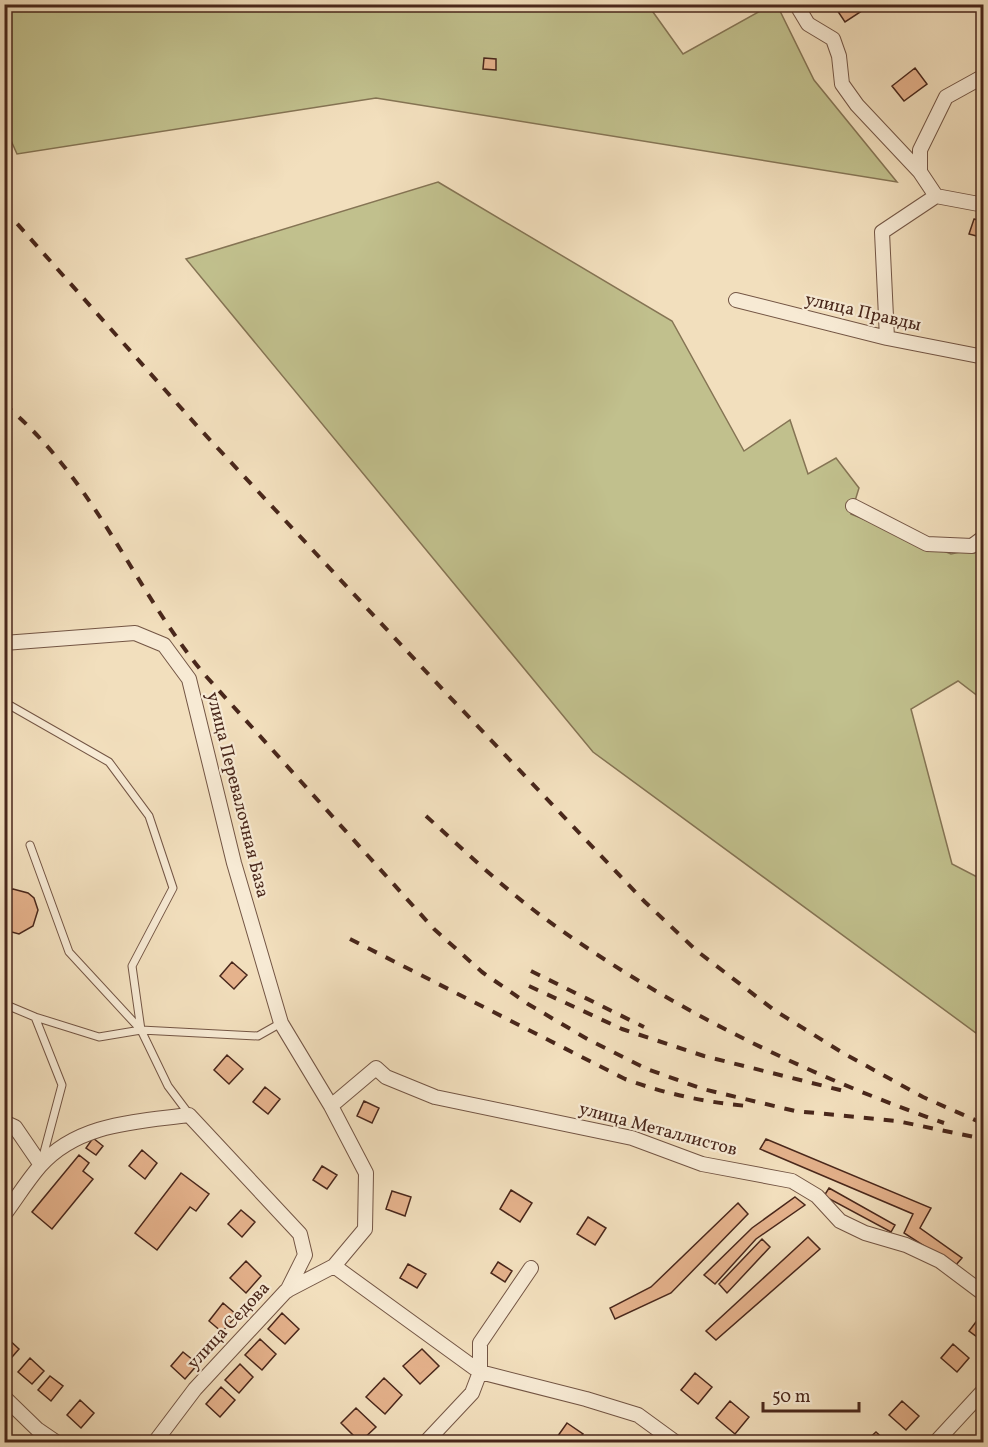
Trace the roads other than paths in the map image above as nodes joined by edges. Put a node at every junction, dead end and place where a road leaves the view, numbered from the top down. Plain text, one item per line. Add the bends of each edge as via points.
1 (796, 4) edge
2 (984, 76) edge
3 (920, 172) junction
4 (936, 196) junction
5 (984, 205) edge
6 (736, 300) dead end
7 (887, 338) junction
8 (984, 357) edge
9 (853, 506) dead end
10 (984, 537) edge
11 (4, 642) edge
12 (4, 702) edge
13 (30, 845) dead end
14 (4, 1004) edge
15 (35, 1017) junction
16 (281, 1023) junction
17 (141, 1030) junction
18 (331, 1106) junction
19 (189, 1115) junction
20 (4, 1122) edge
21 (41, 1165) junction
22 (4, 1215) edge
23 (334, 1266) junction
24 (531, 1268) dead end
25 (286, 1291) junction
26 (984, 1294) edge
27 (480, 1372) junction
28 (984, 1390) edge
29 (4, 1397) edge
30 (56, 1443) edge
31 (155, 1443) edge
32 (426, 1443) edge
33 (675, 1443) edge
34 (936, 1443) edge

1 - 3 street via 808,24 833,39 842,84 857,105
2 - 3 street via 946,97 920,150
3 - 4 street
4 - 5 street
4 - 7 street via 882,232
6 - 7 street, улица Правды
7 - 8 street, улица Правды
9 - 10 street via 927,544 972,546
11 - 16 street, улица Перевалочная База via 135,633 164,645 189,679 234,863
12 - 17 lane via 109,762 149,816 173,888 132,966
13 - 17 lane via 69,952
14 - 15 lane
15 - 17 lane via 99,1037
15 - 21 lane via 62,1085
16 - 17 lane via 258,1036
16 - 18 street, улица Перевалочная База
17 - 19 lane via 168,1086
18 - 23 street, улица Седова via 366,1173 365,1229
18 - 26 street, улица Металлистов via 376,1068 386,1077 435,1097 632,1138 702,1164 792,1181 818,1196 840,1221 940,1261
19 - 21 street via 111,1125 75,1137
19 - 25 street via 300,1234 305,1255
20 - 21 street via 15,1127
21 - 22 street
23 - 25 street, улица Седова
23 - 27 street
24 - 27 street via 480,1343
25 - 31 street, улица Седова via 195,1389
27 - 32 street via 472,1394
27 - 33 street via 638,1415
28 - 34 street
29 - 30 street

